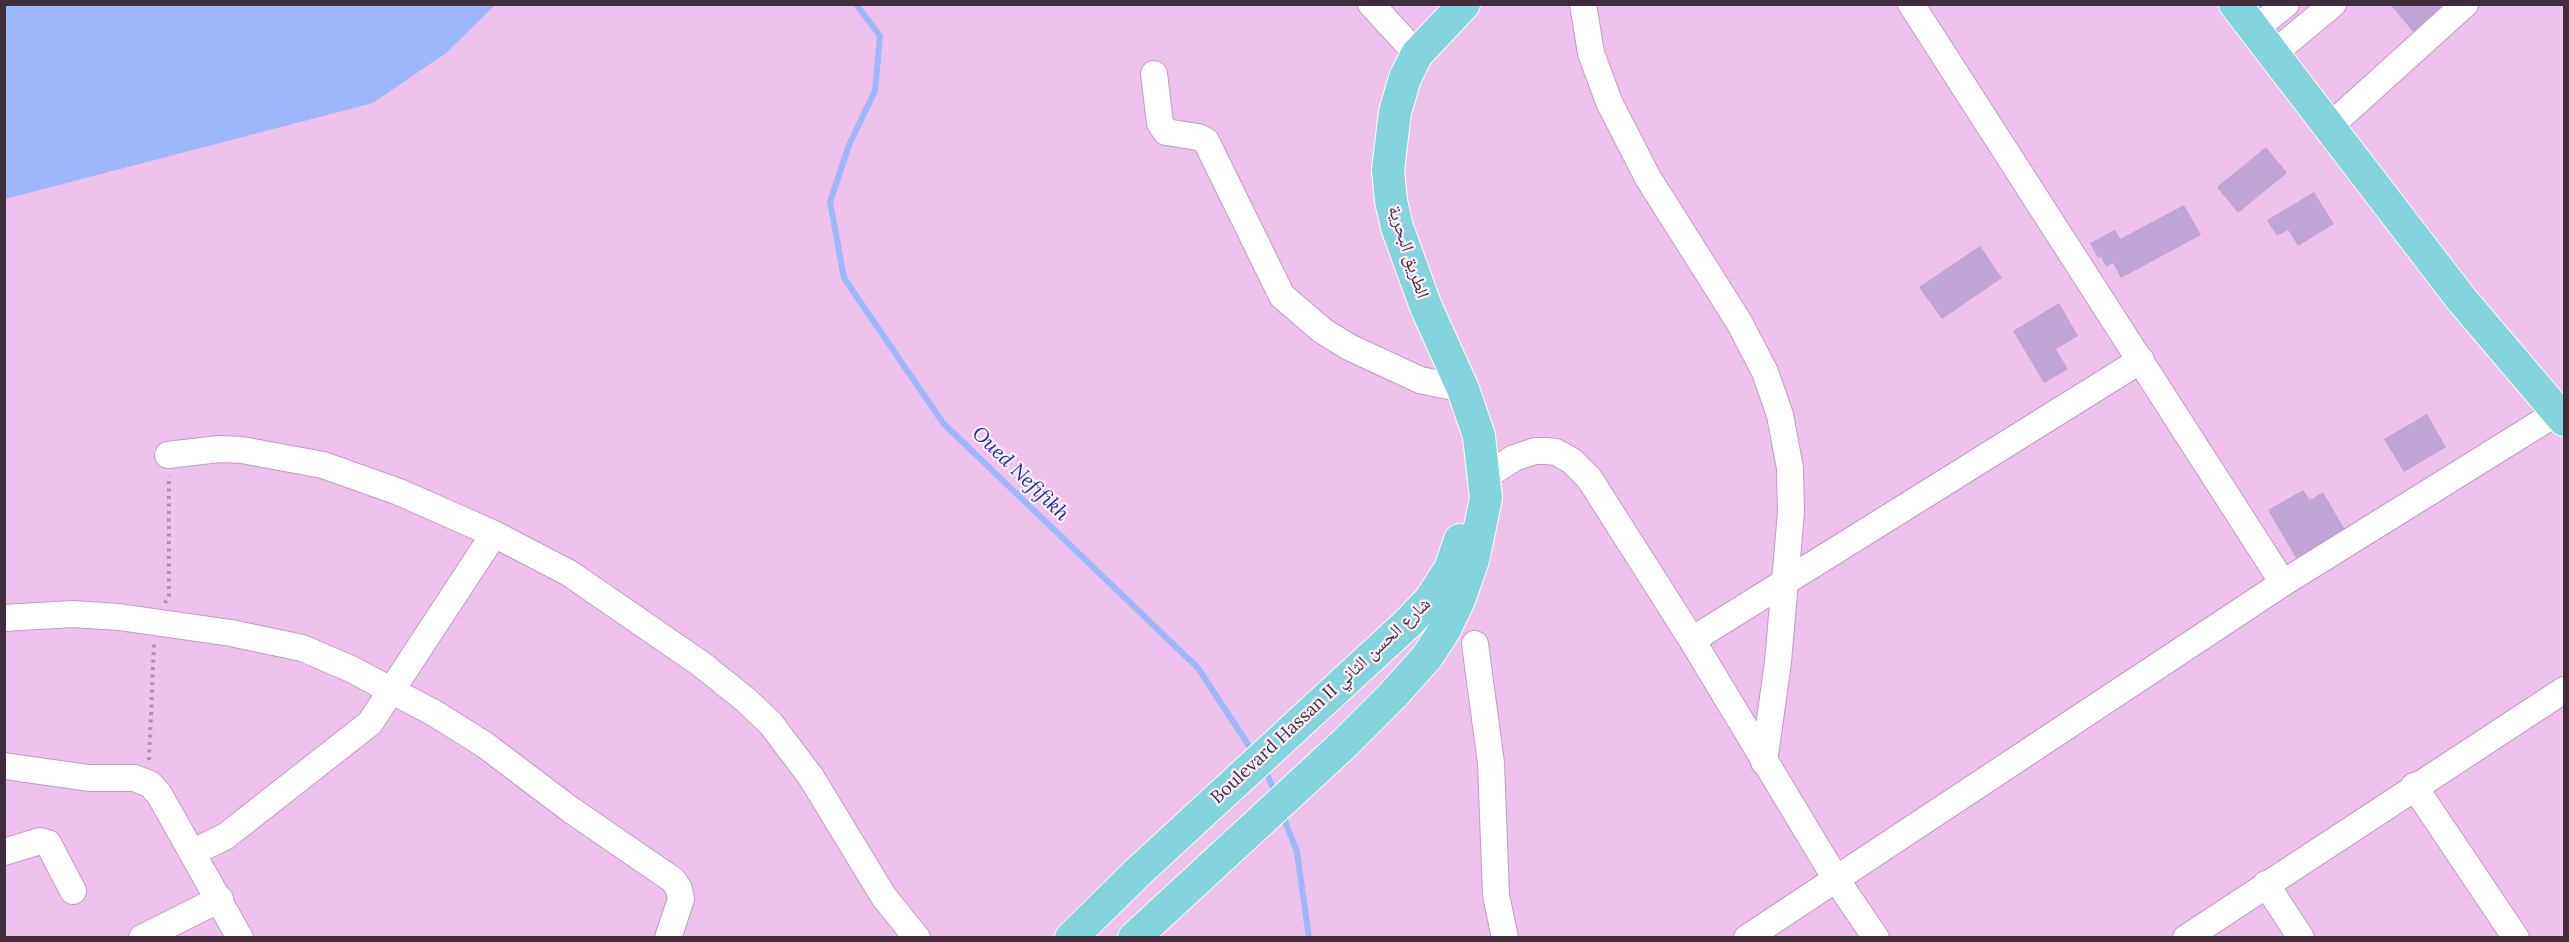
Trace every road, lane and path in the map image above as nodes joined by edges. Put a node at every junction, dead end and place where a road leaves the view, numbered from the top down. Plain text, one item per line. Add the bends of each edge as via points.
1 (1371, 4) edge
2 (1464, 4) edge
3 (1583, 4) edge
4 (1911, 4) edge
5 (2235, 4) edge
6 (2286, 4) edge
7 (2333, 4) edge
8 (2465, 4) edge
9 (2264, 42) junction
10 (1417, 54) junction
11 (1154, 74) dead end
12 (2329, 127) junction
13 (2140, 360) junction
14 (1462, 389) junction
15 (2561, 416) edge
16 (168, 454) dead end
17 (1486, 476) junction
18 (494, 534) junction
19 (1785, 581) junction
20 (2283, 583) junction
21 (4, 618) edge
22 (1692, 640) junction
23 (1475, 644) dead end
24 (393, 690) junction
25 (2563, 694) edge
26 (1764, 762) junction
27 (4, 766) edge
28 (2414, 786) junction
29 (4, 852) edge
30 (192, 853) junction
31 (1836, 879) junction
32 (2266, 884) junction
33 (73, 891) dead end
34 (220, 899) junction
35 (142, 938) edge
36 (240, 938) edge
37 (668, 938) edge
38 (917, 938) edge
39 (1071, 938) edge
40 (1134, 938) edge
41 (1505, 938) edge
42 (1747, 938) edge
43 (1876, 938) edge
44 (2186, 938) edge
45 (2301, 938) edge
46 (2516, 938) edge

1 - 10 street
2 - 10 main road, الطريق البحرية
3 - 19 street via 1591,52 1609,102 1648,178 1739,322 1773,392 1790,468
4 - 13 street
5 - 9 main road
6 - 9 street
7 - 9 street
8 - 12 street
9 - 12 main road
10 - 14 main road, الطريق البحرية via 1395,112 1388,170 1391,201 1423,299
11 - 14 street via 1160,123 1166,132 1206,141 1282,296 1348,347 1420,380
12 - 15 main road via 2462,300
13 - 19 street
13 - 20 street
14 - 17 main road, الطريق البحرية via 1479,436
15 - 20 street
16 - 18 street via 242,450 323,465 372,481
17 - 22 street via 1514,458 1535,451 1556,452 1572,461 1589,478
17 - 39 main road, Boulevard Hassan II شارع الحسن الثاني via 1450,569 1430,600
17 - 40 main road, Boulevard Hassan II شارع الحسن الثاني via 1483,521 1459,600 1427,657 1344,744
18 - 24 street
18 - 38 street via 569,573 651,628 746,700 794,752 884,897
19 - 22 street
19 - 26 street
20 - 31 street
21 - 24 street via 73,614 119,617 266,639 302,648
22 - 26 street
23 - 41 street via 1491,763 1496,895
24 - 30 street via 360,733 226,836
24 - 37 street via 485,745 673,880 681,899
25 - 28 street
26 - 31 street
27 - 30 street via 88,778 134,778 150,784
28 - 32 street
28 - 46 street
29 - 33 street via 48,843
30 - 34 street
31 - 42 street
31 - 43 street
32 - 44 street
32 - 45 street
34 - 35 street
34 - 36 street

